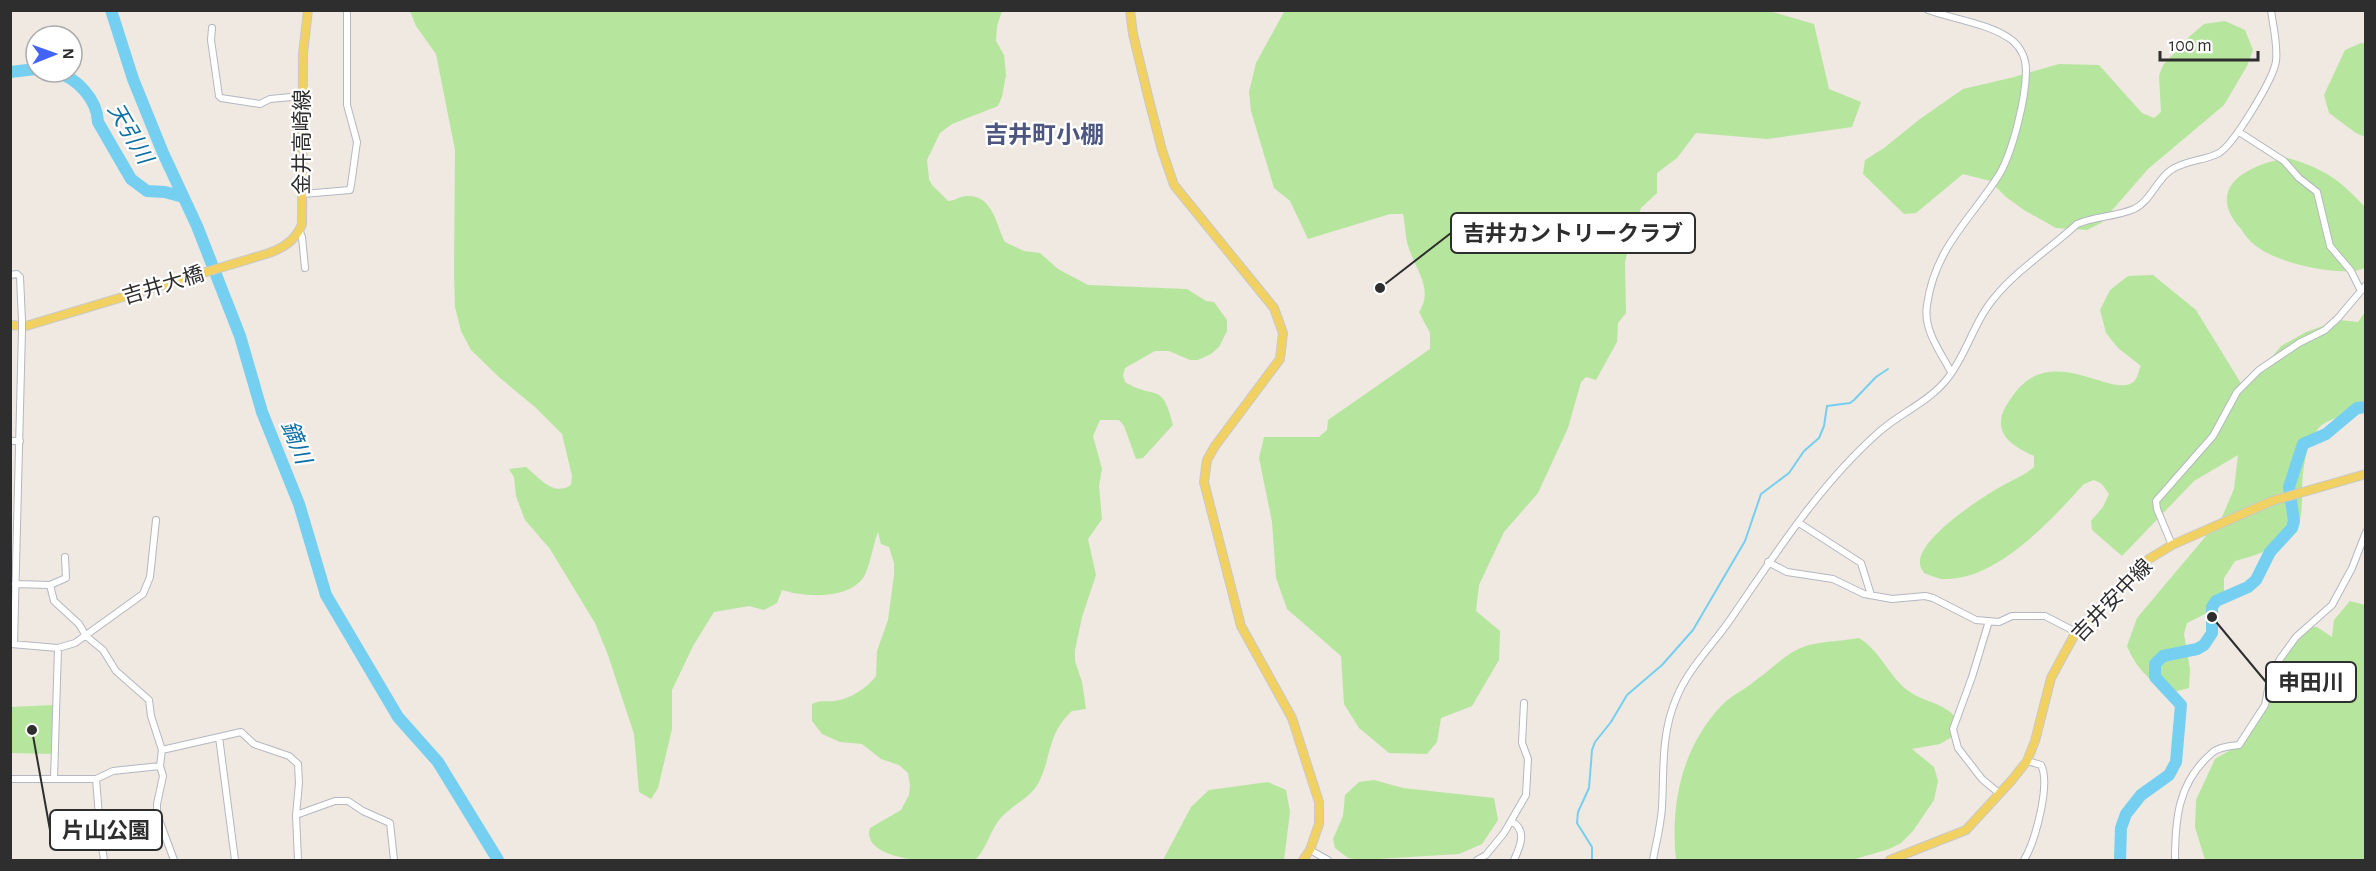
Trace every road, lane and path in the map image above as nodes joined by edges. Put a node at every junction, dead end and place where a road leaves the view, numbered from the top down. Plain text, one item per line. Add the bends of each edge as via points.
1 (308, 10) edge
2 (347, 10) edge
3 (1130, 10) edge
4 (1928, 10) edge
5 (2271, 10) edge
6 (212, 28) dead end
7 (302, 96) junction
8 (2239, 132) junction
9 (303, 194) junction
10 (300, 232) junction
11 (305, 268) dead end
12 (10, 274) edge
13 (2363, 288) edge
14 (10, 325) edge
15 (1951, 372) junction
16 (10, 441) edge
17 (20, 441) junction
18 (2366, 474) edge
19 (156, 520) dead end
20 (1798, 523) junction
21 (2366, 532) edge
22 (2172, 545) junction
23 (65, 557) dead end
24 (1768, 562) junction
25 (15, 584) junction
26 (50, 585) junction
27 (1871, 595) junction
28 (1989, 621) junction
29 (2076, 632) junction
30 (86, 636) junction
31 (12, 644) edge
32 (58, 648) junction
33 (1524, 703) dead end
34 (219, 737) junction
35 (162, 750) junction
36 (2027, 761) junction
37 (160, 766) junction
38 (10, 779) edge
39 (54, 779) junction
40 (96, 780) junction
41 (2000, 794) junction
42 (296, 815) junction
43 (1512, 821) junction
44 (1310, 850) junction
45 (105, 861) edge
46 (174, 861) edge
47 (235, 861) edge
48 (298, 861) edge
49 (394, 861) edge
50 (1303, 861) edge
51 (1328, 861) edge
52 (1478, 861) edge
53 (1514, 861) edge
54 (1653, 861) edge
55 (1890, 861) edge
56 (2024, 861) edge
57 (2175, 861) edge

1 - 7 main road, 金井高崎線
2 - 9 street via 347,105 357,142 350,190
3 - 44 main road via 1149,100 1174,185 1274,308 1283,333 1280,359 1206,460 1204,482 1241,626 1292,718 1319,802 1319,824
4 - 15 street via 2013,41 2023,54 2026,69 2018,122 2004,164 1945,250 1926,305 1932,337
5 - 8 street via 2274,70
6 - 7 street via 221,98 260,104 270,99
7 - 9 main road, 金井高崎線
8 - 13 street via 2284,161 2318,192 2330,246
8 - 15 street via 2221,152 2189,161 2165,174 2136,208 2077,224 1994,297
9 - 10 main road, 金井高崎線
10 - 11 street
10 - 14 main road, 吉井大橋 via 280,249 266,254 26,326
12 - 17 street, bridge via 20,277
13 - 22 street via 2325,330 2259,370 2232,398 2213,436 2157,501
15 - 20 street via 1926,398 1852,457
16 - 17 street
17 - 25 street
18 - 22 main road, 吉井安中線 via 2272,501
19 - 30 street via 150,577 143,594
20 - 24 street
20 - 27 street via 1861,563
21 - 57 street via 2332,605 2296,637 2280,659 2270,679 2265,705 2239,745 2213,751 2184,792 2176,815
22 - 29 main road, 吉井安中線 via 2131,574
23 - 26 street via 66,578
24 - 27 street via 1787,572 1833,579
24 - 54 street via 1694,666 1676,698 1664,747 1662,808
25 - 26 street
25 - 31 street
26 - 30 street via 54,601
27 - 28 street via 1892,599 1925,596 1976,620
28 - 29 street via 2044,616
28 - 41 street via 1953,729 1958,748 1982,779
29 - 36 main road, 吉井安中線 via 2051,678
30 - 32 street
30 - 35 street via 103,650 116,671 149,700
31 - 32 street
32 - 39 street
33 - 43 street via 1522,743 1528,759 1527,788
34 - 35 street
34 - 42 street via 241,732 254,744 289,756 298,764
34 - 47 street
35 - 37 street
36 - 41 main road, 吉井安中線
36 - 56 street via 2041,765 2044,780 2032,846
37 - 40 street via 114,771
37 - 46 street via 163,776 157,814
38 - 39 street
39 - 40 street
40 - 45 street
41 - 55 main road, 吉井安中線 via 1966,830
42 - 48 street
42 - 49 street via 335,801 348,801 390,823
43 - 52 street
43 - 53 street via 1521,832
44 - 50 main road
44 - 51 street

